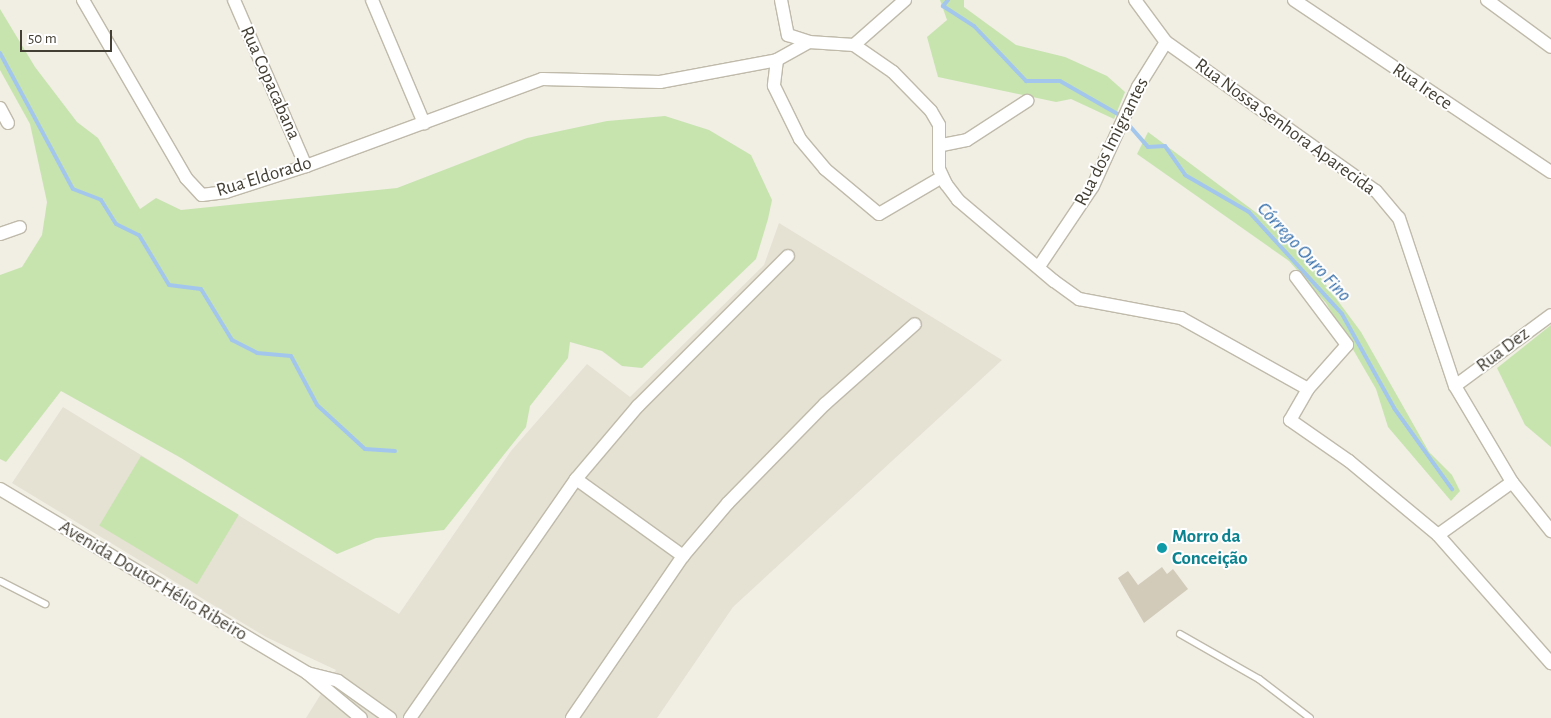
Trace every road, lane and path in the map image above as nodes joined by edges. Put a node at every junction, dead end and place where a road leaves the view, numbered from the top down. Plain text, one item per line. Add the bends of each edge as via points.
1 (83, 0) edge
2 (234, 0) edge
3 (372, 0) edge
4 (781, 0) edge
5 (905, 0) edge
6 (1135, 0) edge
7 (1294, 0) edge
8 (1488, 0) edge
9 (809, 42) junction
10 (1166, 42) junction
11 (854, 45) junction
12 (1551, 47) edge
13 (777, 60) junction
14 (1027, 101) dead end
15 (0, 108) edge
16 (8, 123) dead end
17 (424, 124) junction
18 (942, 145) junction
19 (306, 166) junction
20 (1551, 172) edge
21 (942, 177) junction
22 (20, 227) dead end
23 (0, 234) edge
24 (788, 256) dead end
25 (1040, 265) junction
26 (1296, 277) dead end
27 (1551, 314) edge
28 (915, 324) dead end
29 (1455, 386) junction
30 (1308, 389) junction
31 (576, 479) junction
32 (1512, 482) junction
33 (0, 489) edge
34 (1551, 531) edge
35 (1438, 535) junction
36 (683, 556) junction
37 (0, 581) edge
38 (45, 604) dead end
39 (1180, 634) dead end
40 (1551, 663) edge
41 (306, 674) junction
42 (361, 718) edge
43 (390, 718) edge
44 (410, 718) edge
45 (572, 718) edge
46 (1310, 718) edge

1 - 19 street, Rua Eldorado via 186,178 202,195 226,192
2 - 19 street, Rua Copacabana
3 - 17 street
4 - 9 street via 788,34
5 - 11 street
6 - 10 street, Rua Nossa Senhora Aparecida
7 - 20 street, Rua Irece
8 - 12 street
9 - 11 street
9 - 13 street
10 - 25 street, Rua dos Imigrantes via 1126,111 1093,186
10 - 29 street, Rua Nossa Senhora Aparecida via 1376,191 1399,218
11 - 18 street via 893,72 931,110
13 - 17 street, Rua Eldorado via 660,82 542,79
13 - 21 street via 774,86 800,139 825,169 879,214
14 - 18 street via 967,140
15 - 16 street
17 - 19 street, Rua Eldorado
18 - 21 street
21 - 25 street via 958,200 1012,248
22 - 23 street
24 - 31 street via 638,406
25 - 30 street via 1079,299 1181,318
26 - 30 street via 1347,344
27 - 29 street, Rua Dez
28 - 36 street via 771,457
29 - 32 street, Rua Nossa Senhora Aparecida
30 - 35 street via 1290,420 1349,460
31 - 36 street
31 - 44 street
32 - 34 street, Rua Nossa Senhora Aparecida
32 - 35 street
33 - 41 street, Avenida Doutor Hélio Ribeiro
35 - 40 street
36 - 45 street
37 - 38 lane
39 - 46 lane via 1259,680
41 - 42 street
41 - 43 street via 338,681

